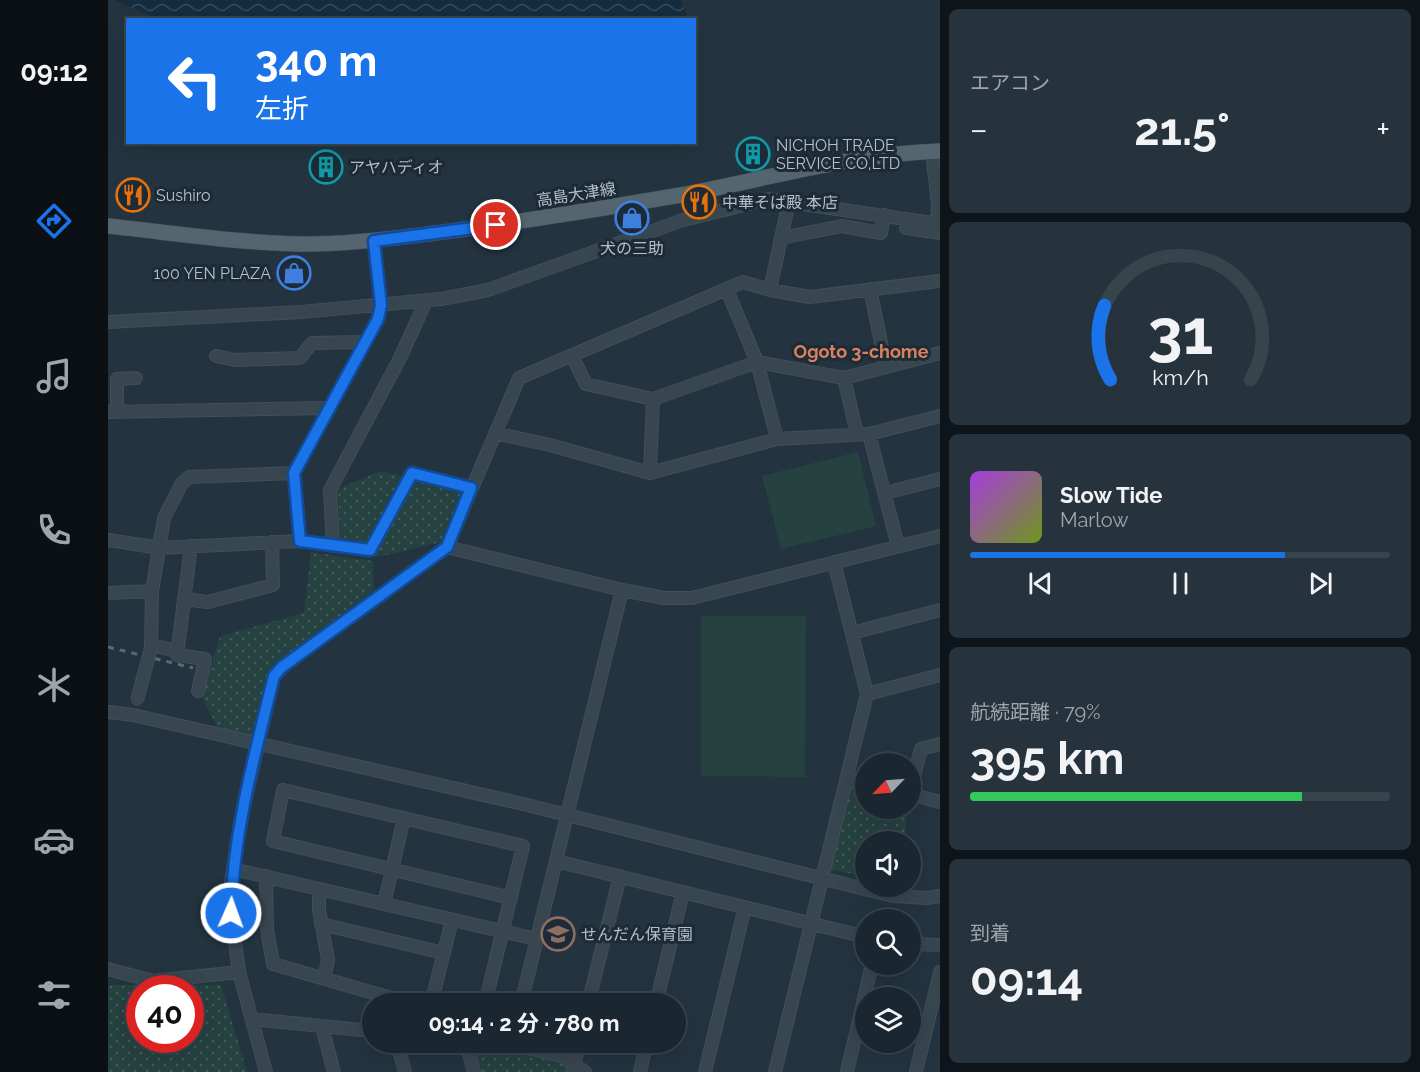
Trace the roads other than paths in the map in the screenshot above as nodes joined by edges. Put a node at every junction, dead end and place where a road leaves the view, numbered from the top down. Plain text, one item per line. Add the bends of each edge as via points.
1 (937, 157) edge
2 (739, 183) junction
3 (789, 201) junction
4 (741, 205) junction
5 (884, 215) junction
6 (108, 226) edge
7 (939, 227) edge
8 (906, 228) dead end
9 (781, 238) junction
10 (374, 241) junction
11 (940, 281) edge
12 (870, 289) junction
13 (727, 290) junction
14 (770, 290) junction
15 (426, 301) junction
16 (381, 305) junction
17 (108, 322) edge
18 (364, 342) junction
19 (940, 353) edge
20 (216, 356) dead end
21 (572, 356) junction
22 (757, 362) junction
23 (885, 367) junction
24 (136, 378) dead end
25 (843, 378) junction
26 (653, 399) junction
27 (329, 408) junction
28 (112, 412) edge
29 (940, 416) edge
30 (495, 433) junction
31 (863, 434) junction
32 (777, 439) junction
33 (294, 473) junction
34 (650, 473) junction
35 (940, 479) edge
36 (471, 488) junction
37 (885, 493) junction
38 (940, 536) edge
39 (108, 540) edge
40 (300, 541) junction
41 (272, 542) junction
42 (191, 546) junction
43 (333, 546) junction
44 (898, 546) junction
45 (447, 547) junction
46 (160, 548) junction
47 (834, 562) junction
48 (622, 590) junction
49 (152, 591) junction
50 (108, 593) edge
51 (184, 599) junction
52 (940, 610) edge
53 (852, 633) junction
54 (151, 647) junction
55 (177, 651) junction
56 (940, 675) edge
57 (198, 691) dead end
58 (867, 694) junction
59 (108, 712) edge
60 (133, 715) junction
61 (258, 743) junction
62 (940, 744) edge
63 (920, 753) edge
64 (846, 780) junction
65 (855, 782) edge
66 (921, 795) edge
67 (940, 801) edge
68 (567, 815) junction
69 (404, 818) junction
70 (556, 861) junction
71 (233, 869) junction
72 (392, 870) junction
73 (266, 876) junction
74 (620, 876) junction
75 (822, 878) junction
76 (319, 889) junction
77 (683, 892) junction
78 (940, 896) edge
79 (511, 898) junction
80 (384, 904) junction
81 (745, 907) junction
82 (453, 920) junction
83 (321, 924) junction
84 (811, 924) junction
85 (502, 932) junction
86 (855, 934) edge
87 (536, 939) junction
88 (921, 944) edge
89 (940, 945) edge
90 (444, 953) junction
91 (108, 969) edge
92 (239, 972) junction
93 (869, 975) edge
94 (940, 976) edge
95 (324, 979) junction
96 (373, 993) edge
97 (434, 993) edge
98 (488, 993) edge
99 (524, 993) edge
100 (591, 993) edge
101 (659, 993) edge
102 (252, 1018) junction
103 (322, 1027) junction
104 (362, 1030) edge
105 (400, 1053) edge
106 (469, 1053) edge
107 (550, 1053) edge
108 (576, 1053) edge
109 (644, 1053) edge
110 (573, 1068) edge
111 (266, 1072) edge
112 (334, 1072) edge
113 (405, 1072) edge
114 (474, 1072) edge
115 (585, 1072) edge
116 (640, 1072) edge
117 (705, 1072) edge
118 (775, 1072) edge
119 (847, 1072) edge
120 (916, 1072) edge

1 - 2 main road, 高島大津線 via 832,162
1 - 7 street
2 - 4 street
2 - 10 main road, 高島大津線 via 538,219
3 - 4 street via 768,199
3 - 5 street
3 - 9 street
4 - 15 street via 680,221 488,290
5 - 7 street
5 - 9 street via 881,233 842,226
6 - 10 main road, 高島大津線 via 266,243
7 - 8 street
9 - 14 street
10 - 16 street
11 - 12 street
12 - 14 street via 810,297
12 - 23 street
13 - 14 street via 743,282
13 - 21 street
13 - 22 street
15 - 16 street
15 - 43 street via 330,490
16 - 17 street
16 - 18 street via 378,319
18 - 20 street via 312,343 300,358 235,360
18 - 27 street
19 - 23 street
21 - 26 street via 586,384
21 - 30 street via 519,378
22 - 25 street
22 - 26 street
22 - 32 street
23 - 25 street
24 - 28 street via 117,379
25 - 31 street
26 - 34 street
27 - 28 street
27 - 33 street
29 - 31 street
30 - 34 street
30 - 36 street
31 - 32 street
31 - 37 street
32 - 34 street
33 - 40 street
33 - 46 street via 189,477 164,518
35 - 37 street
36 - 43 street via 412,473 370,550
36 - 45 street
37 - 44 street
38 - 44 street
39 - 46 street
40 - 41 street
40 - 43 street
41 - 42 street
41 - 51 street via 273,585 208,602
42 - 46 street
42 - 51 street
44 - 47 street
45 - 48 street
45 - 61 street via 282,667 274,676
46 - 49 street
47 - 48 street via 692,598 664,598
47 - 53 street
48 - 68 street
49 - 50 street
49 - 54 street
51 - 55 street
52 - 53 street
53 - 58 street
54 - 55 street
54 - 60 street, bridge
55 - 57 street via 177,655 205,659
56 - 58 street
58 - 64 street
59 - 60 street
60 - 61 street
61 - 68 street
61 - 71 street
62 - 63 street via 921,749
64 - 65 street
64 - 75 street
66 - 67 street
68 - 70 street
68 - 75 street
69 - 72 street
69 - 72 street via 283,790 273,841
69 - 79 street via 523,846
70 - 74 street
70 - 87 street
71 - 73 street
71 - 92 street via 231,913
72 - 79 street
72 - 80 street
73 - 76 street
73 - 95 street via 267,929 273,964
74 - 77 street
74 - 100 street
75 - 78 street via 893,896
75 - 84 street
76 - 80 street
76 - 83 street
77 - 81 street
77 - 101 street
79 - 85 street
80 - 82 street
81 - 84 street
81 - 117 street
82 - 85 street
82 - 90 street
83 - 90 street
83 - 95 street via 328,960
84 - 86 street
84 - 118 street
85 - 87 street
85 - 98 street
87 - 99 street
88 - 89 street
90 - 97 street
91 - 92 street via 153,981
92 - 102 street
93 - 119 street
94 - 120 street
95 - 96 street
102 - 103 street
102 - 111 street
103 - 104 street
103 - 112 street
105 - 113 street
106 - 114 street
107 - 110 street via 562,1056
108 - 110 street
109 - 116 street
110 - 115 street

